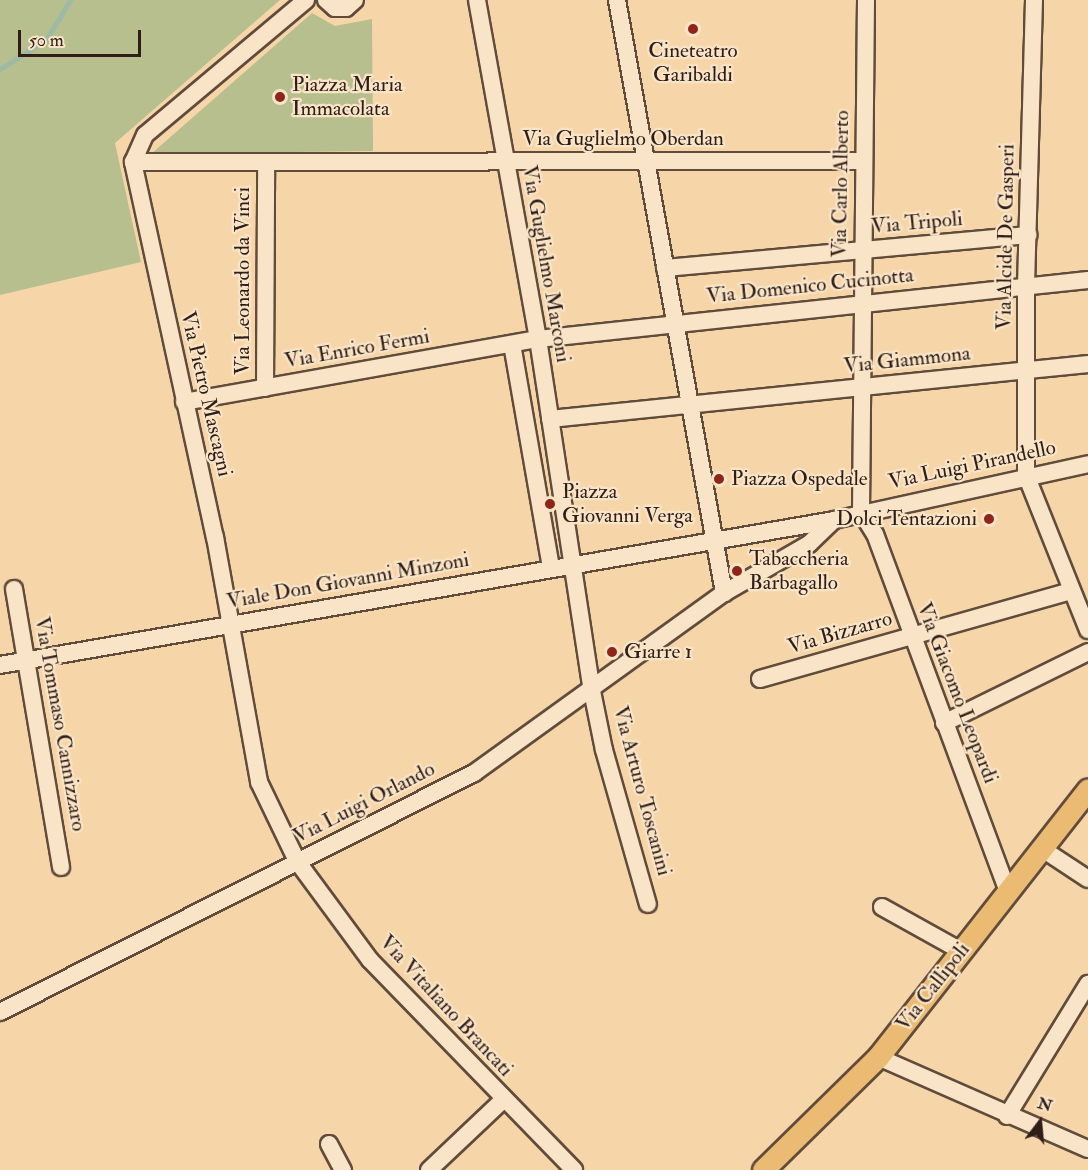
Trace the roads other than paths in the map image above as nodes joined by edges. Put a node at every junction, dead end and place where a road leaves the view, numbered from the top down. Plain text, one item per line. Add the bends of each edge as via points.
1 (306, 0) edge
2 (326, 0) edge
3 (355, 0) edge
4 (617, 0) edge
5 (866, 0) edge
6 (1034, 0) edge
7 (478, 6) edge
8 (646, 161) junction
9 (864, 161) junction
10 (505, 162) junction
11 (134, 168) junction
12 (266, 169) junction
13 (1029, 235) junction
14 (862, 250) junction
15 (665, 268) junction
16 (1088, 280) edge
17 (1026, 285) junction
18 (862, 304) junction
19 (675, 323) junction
20 (538, 339) junction
21 (512, 344) junction
22 (1088, 364) edge
23 (1025, 370) junction
24 (861, 387) junction
25 (265, 388) junction
26 (184, 402) junction
27 (689, 405) junction
28 (550, 419) junction
29 (1088, 464) edge
30 (1026, 475) junction
31 (861, 512) junction
32 (834, 519) junction
33 (709, 541) junction
34 (574, 564) junction
35 (550, 568) junction
36 (14, 589) dead end
37 (1072, 591) junction
38 (724, 593) junction
39 (228, 624) junction
40 (1088, 630) edge
41 (910, 636) junction
42 (1088, 652) edge
43 (26, 659) junction
44 (0, 665) edge
45 (760, 680) dead end
46 (592, 691) junction
47 (944, 723) junction
48 (1088, 789) edge
49 (1041, 849) junction
50 (297, 861) junction
51 (61, 867) dead end
52 (1088, 879) edge
53 (1008, 891) junction
54 (648, 903) dead end
55 (882, 907) dead end
56 (961, 951) junction
57 (1088, 984) edge
58 (0, 1012) edge
59 (878, 1058) junction
60 (503, 1100) junction
61 (1007, 1116) junction
62 (329, 1144) dead end
63 (1088, 1149) edge
64 (343, 1170) edge
65 (429, 1170) edge
66 (574, 1170) edge
67 (763, 1170) edge

1 - 11 street via 145,135
2 - 3 street via 335,8 346,8
4 - 8 street
5 - 9 street, Via Carlo Alberto
6 - 13 street, Via Alcide De Gasperi
7 - 10 street, Via Guglielmo Marconi
8 - 9 street, Via Guglielmo Oberdan
8 - 10 street, Via Guglielmo Oberdan
8 - 15 street
9 - 14 street, Via Carlo Alberto
10 - 12 street, Via Guglielmo Oberdan
10 - 20 street, Via Guglielmo Marconi
11 - 12 street, Via Guglielmo Oberdan
11 - 26 street, Via Pietro Mascagni
12 - 25 street, Via Leonardo da Vinci
13 - 14 street, Via Tripoli
13 - 17 street, Via Alcide De Gasperi
14 - 15 street, Via Tripoli
14 - 18 street, Via Carlo Alberto
15 - 19 street
16 - 17 street, Via Domenico Cucinotta
17 - 18 street, Via Domenico Cucinotta
17 - 23 street, Via Alcide De Gasperi
18 - 19 street, Via Domenico Cucinotta
18 - 24 street, Via Carlo Alberto
19 - 20 street, Via Domenico Cucinotta
19 - 27 street
20 - 21 street, Via Enrico Fermi
20 - 28 street, Via Guglielmo Marconi
21 - 25 street, Via Enrico Fermi
21 - 35 street
22 - 23 street, Via Giammona
23 - 24 street, Via Giammona
23 - 30 street, Via Alcide De Gasperi
24 - 27 street, Via Giammona
24 - 31 street, Via Carlo Alberto
25 - 26 street, Via Enrico Fermi
26 - 39 street, Via Pietro Mascagni via 215,537
27 - 28 street
27 - 33 street
28 - 34 street, Via Guglielmo Marconi
29 - 30 street, Via Luigi Pirandello
30 - 31 street, Via Luigi Pirandello
30 - 37 street
31 - 32 street, Via Luigi Pirandello
31 - 41 street, Via Giacomo Leopardi via 875,534
32 - 33 street, Via Luigi Pirandello
32 - 38 street, Via Luigi Orlando via 809,544
33 - 34 street, Viale Don Giovanni Minzoni
33 - 38 street
34 - 35 street, Viale Don Giovanni Minzoni
34 - 46 street
35 - 39 street, Viale Don Giovanni Minzoni
36 - 43 street, Via Tommaso Cannizzaro
37 - 40 street
37 - 41 street, Via Bizzarro
38 - 46 street, Via Luigi Orlando
39 - 43 street, Viale Don Giovanni Minzoni
39 - 50 street, Via Pietro Mascagni via 259,782
41 - 45 street, Via Bizzarro
41 - 47 street, Via Giacomo Leopardi
42 - 47 street
43 - 44 street, Viale Don Giovanni Minzoni
43 - 51 street, Via Tommaso Cannizzaro
46 - 50 street, Via Luigi Orlando via 474,773
46 - 54 street, Via Arturo Toscanini via 604,750
47 - 53 street, Via Giacomo Leopardi
48 - 49 main road, Via Callipoli
49 - 52 street
49 - 53 main road, Via Callipoli
50 - 58 street, Via Luigi Orlando
50 - 60 street, Via Vitaliano Brancati via 370,960
53 - 56 main road, Via Callipoli
55 - 56 street
56 - 59 main road, Via Callipoli
57 - 61 street
59 - 61 street
59 - 67 main road, Via Callipoli
60 - 65 street
60 - 66 street, Via Vitaliano Brancati
61 - 63 street
62 - 64 street

